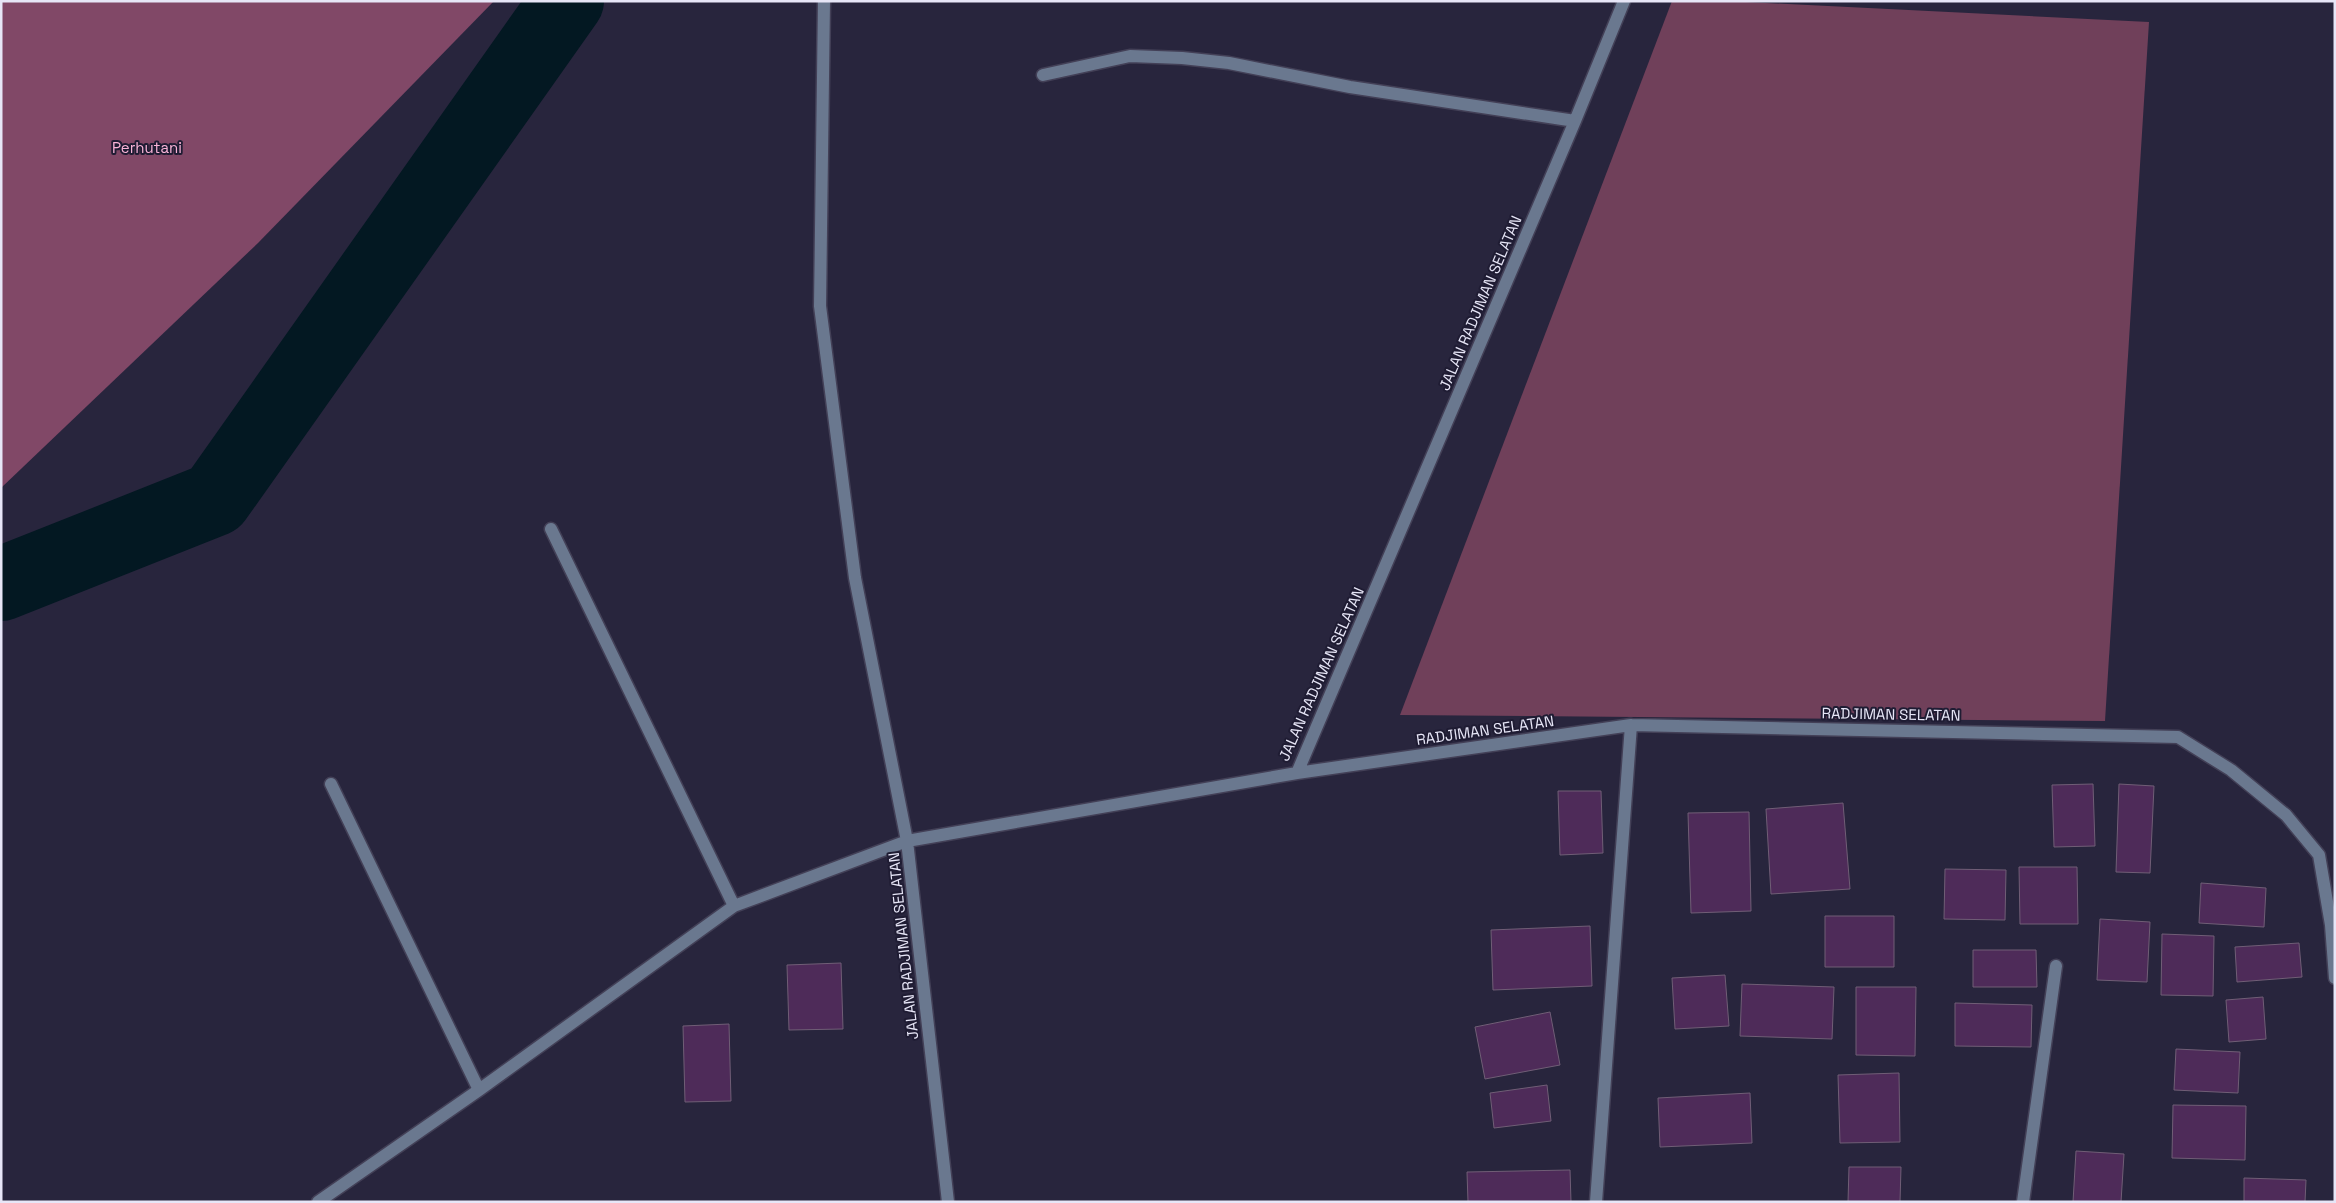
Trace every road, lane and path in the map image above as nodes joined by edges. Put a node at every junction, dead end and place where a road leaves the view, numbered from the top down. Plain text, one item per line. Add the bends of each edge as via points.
1 (824, 1) edge
2 (1624, 1) edge
3 (1043, 75) dead end
4 (1575, 121) junction
5 (550, 529) dead end
6 (1631, 725) junction
7 (1297, 773) junction
8 (331, 784) dead end
9 (907, 841) junction
10 (734, 906) junction
11 (2056, 966) dead end
12 (2335, 978) edge
13 (479, 1090) junction
14 (318, 1202) edge
15 (948, 1202) edge
16 (1596, 1202) edge
17 (2023, 1202) edge

1 - 9 street via 820,306 855,578
2 - 4 street, JALAN RADJIMAN SELATAN
3 - 4 street via 1130,56 1229,62 1350,87
4 - 7 street, JALAN RADJIMAN SELATAN
5 - 10 street
6 - 7 street, RADJIMAN SELATAN
6 - 12 street, RADJIMAN SELATAN via 2178,736 2231,770 2286,815 2319,855 2331,925
6 - 16 street
7 - 9 street, JALAN RADJIMAN SELATAN
8 - 13 street
9 - 10 street
9 - 15 street, JALAN RADJIMAN SELATAN
10 - 13 street
11 - 17 street
13 - 14 street

